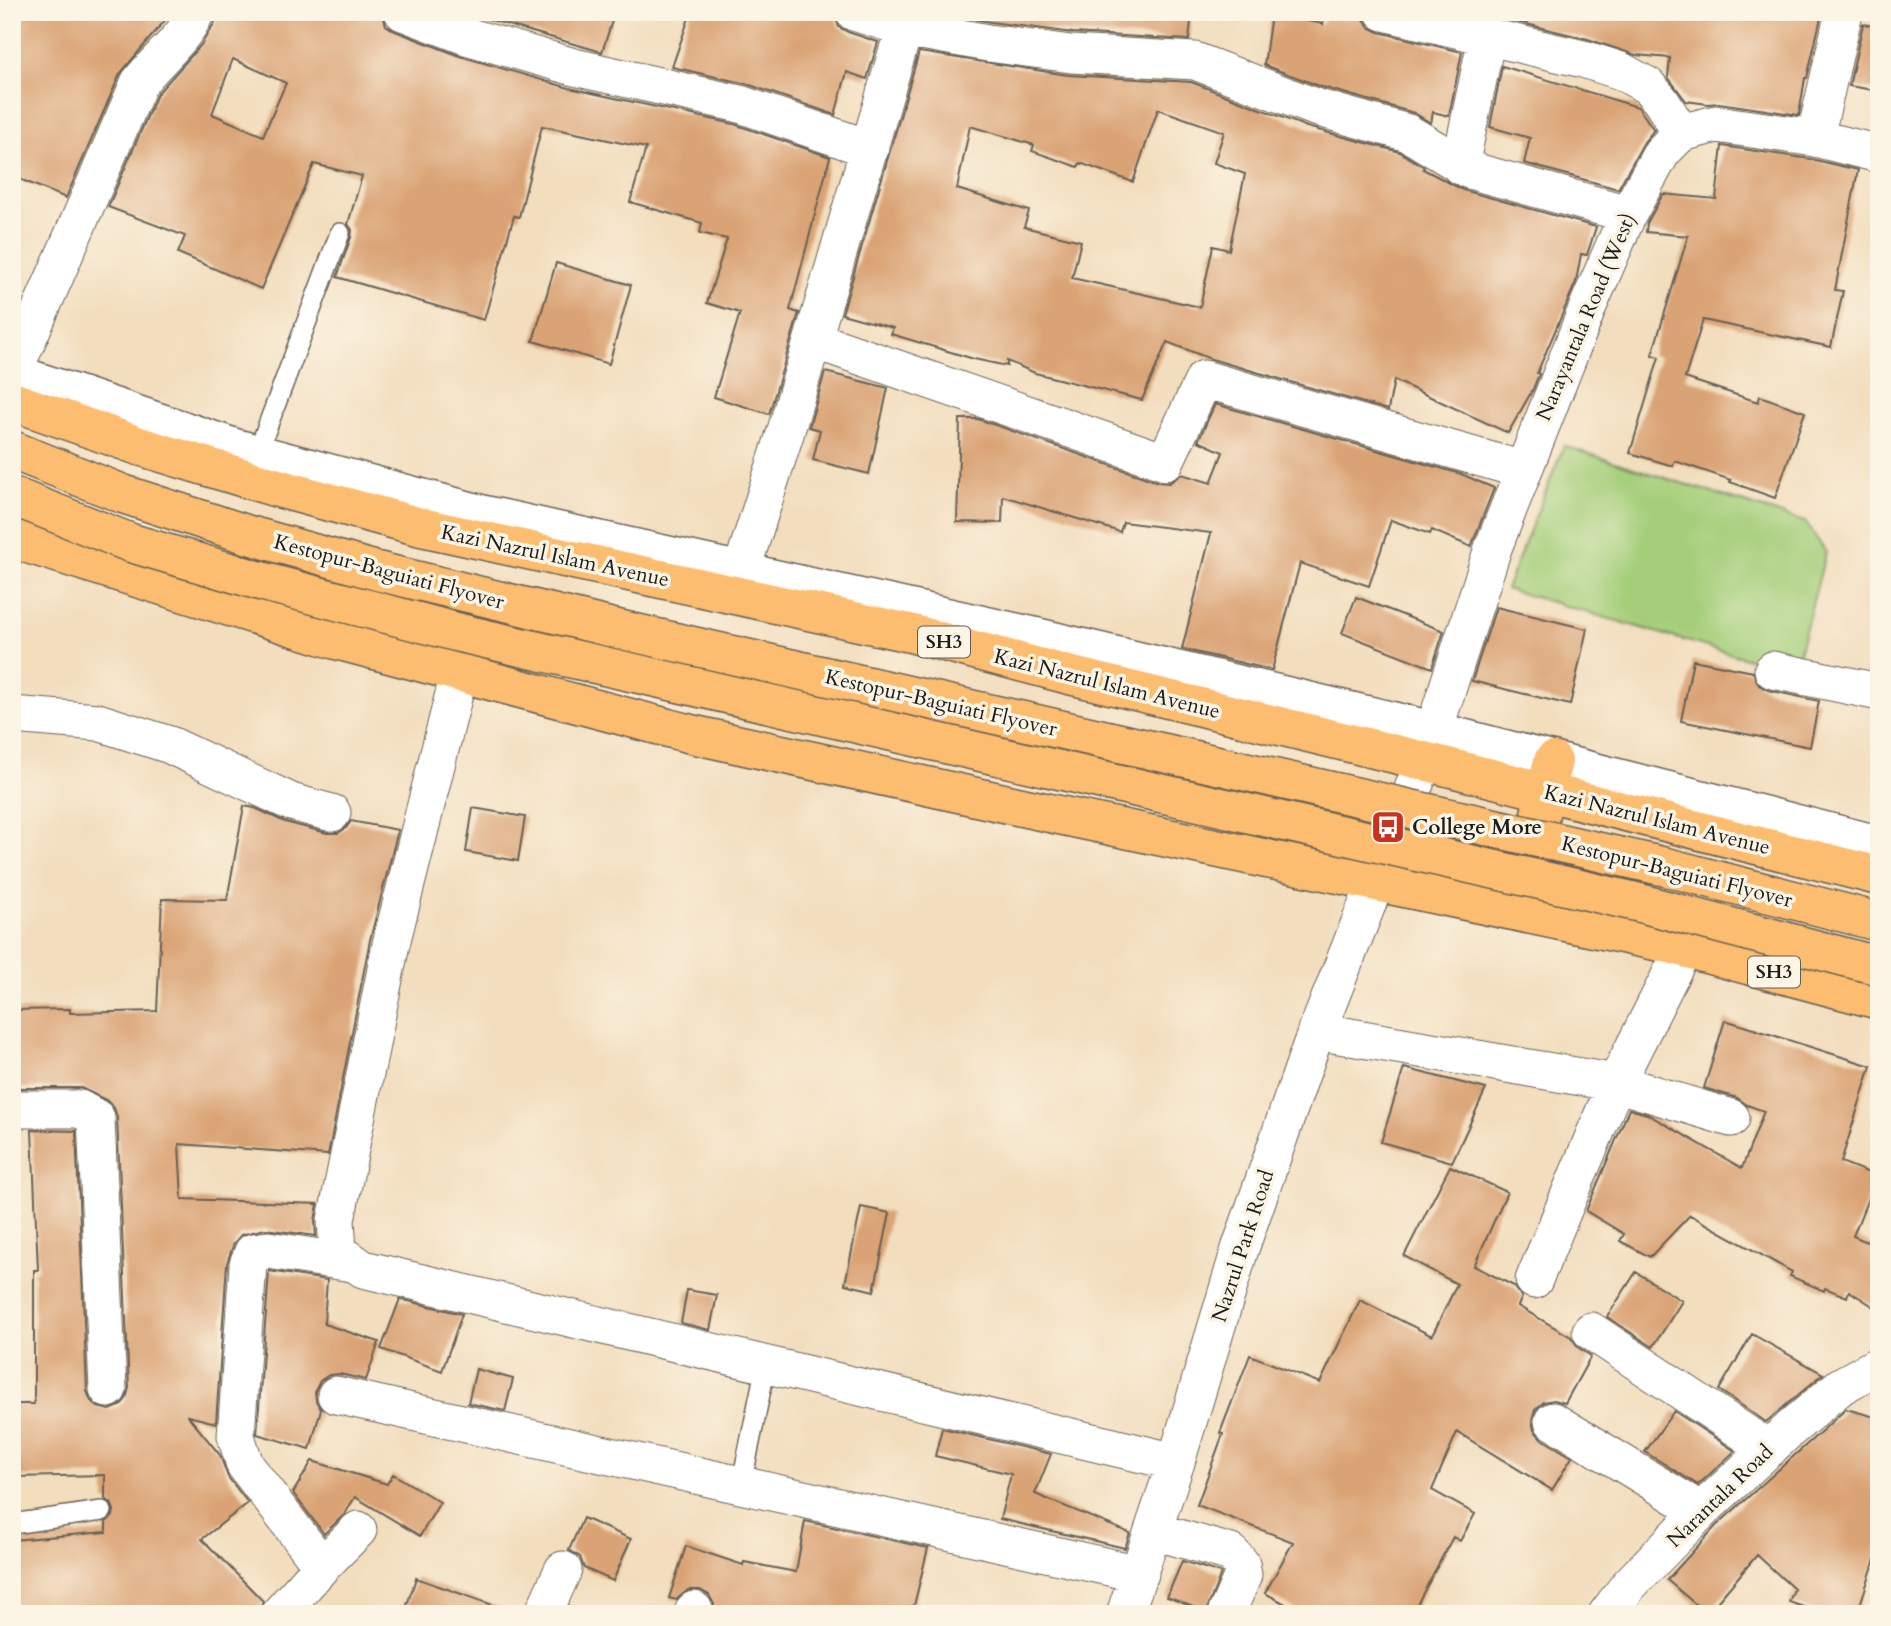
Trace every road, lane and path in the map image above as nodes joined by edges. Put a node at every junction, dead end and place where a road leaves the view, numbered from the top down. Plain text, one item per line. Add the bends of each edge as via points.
1 (196, 12) edge
2 (403, 12) edge
3 (854, 12) edge
4 (1384, 12) edge
5 (1844, 12) edge
6 (907, 20) edge
7 (1487, 37) junction
8 (1681, 133) junction
9 (1815, 138) junction
10 (870, 149) junction
11 (1879, 154) edge
12 (1460, 166) junction
13 (1628, 214) junction
14 (340, 233) dead end
15 (814, 340) junction
16 (13, 373) edge
17 (12, 401) edge
18 (12, 450) edge
19 (257, 454) junction
20 (1523, 470) junction
21 (12, 496) edge
22 (18, 542) edge
23 (741, 572) junction
24 (1773, 670) dead end
25 (459, 674) junction
26 (1879, 692) edge
27 (12, 715) edge
28 (1429, 746) junction
29 (1549, 776) junction
30 (332, 813) dead end
31 (1879, 845) edge
32 (1879, 876) edge
33 (1374, 883) junction
34 (1516, 912) junction
35 (1879, 922) edge
36 (1684, 948) junction
37 (1879, 966) edge
38 (1879, 1000) edge
39 (1316, 1031) junction
40 (1616, 1083) junction
41 (12, 1109) edge
42 (1731, 1118) dead end
43 (352, 1263) junction
44 (1534, 1280) dead end
45 (1591, 1331) dead end
46 (766, 1365) junction
47 (1879, 1365) edge
48 (1842, 1386) junction
49 (108, 1389) dead end
50 (336, 1395) dead end
51 (1879, 1401) edge
52 (1553, 1421) dead end
53 (1769, 1448) junction
54 (1176, 1462) junction
55 (741, 1486) junction
56 (102, 1511) dead end
57 (1702, 1511) junction
58 (12, 1524) edge
59 (358, 1530) dead end
60 (1154, 1531) junction
61 (321, 1566) junction
62 (563, 1570) dead end
63 (1140, 1574) junction
64 (279, 1614) edge
65 (543, 1614) edge
66 (1125, 1614) edge
67 (1226, 1614) edge
68 (1607, 1614) edge

1 - 16 street via 189,28 139,83
2 - 10 street via 466,36 574,67 740,104
3 - 6 street
4 - 7 street
5 - 9 street
6 - 10 street
6 - 12 street via 988,43 1071,54 1195,61 1315,107 1408,133
7 - 8 street via 1621,71 1648,86
7 - 12 street
8 - 9 street via 1716,124
8 - 13 street, Narayantala Road (West) via 1662,152
9 - 11 street
10 - 15 street
12 - 13 street
13 - 20 street, Narayantala Road (West)
14 - 19 lane
15 - 20 street via 1165,462 1204,379
15 - 23 street
16 - 19 street, Kazi Nazrul Islam Avenue
17 - 28 main road, Kazi Nazrul Islam Avenue / SH3 via 139,446 421,527 910,633 1069,675
18 - 35 main road, Kestopur-Baguiati Flyover, bridge via 135,498 377,571 1666,867
19 - 23 street, Kazi Nazrul Islam Avenue via 485,515
20 - 28 street, Narayantala Road (West)
21 - 37 main road, Kestopur-Baguiati Flyover, bridge via 131,543 460,633 1636,902
22 - 25 main road, SH3
23 - 28 street, Kazi Nazrul Islam Avenue via 1032,636
24 - 26 street
25 - 33 main road, SH3 via 691,734
25 - 43 street via 391,944 336,1220 338,1251
27 - 30 street via 98,722 170,745 291,802
28 - 29 main road, Kazi Nazrul Islam Avenue / SH3
28 - 33 street, Narayantala Road (West)
29 - 31 street, Kazi Nazrul Islam Avenue
29 - 32 main road, Kazi Nazrul Islam Avenue / SH3
29 - 34 main road
33 - 34 main road, SH3
33 - 39 street, Nazrul Park Road
34 - 36 main road, SH3
36 - 38 main road, SH3
36 - 40 street
39 - 40 street
39 - 54 street, Nazrul Park Road via 1240,1249
40 - 42 street
40 - 44 street
41 - 49 street via 80,1109 96,1118
43 - 46 street
43 - 61 street via 268,1250 253,1252 248,1264 236,1436 245,1465
45 - 53 street
46 - 54 street
46 - 55 lane
47 - 48 street, Narantala Road
48 - 51 street
48 - 53 street, Narantala Road
50 - 55 street
52 - 57 street
53 - 57 street, Narantala Road
54 - 60 street, Nazrul Park Road
55 - 63 street
56 - 58 lane
57 - 68 street, Narantala Road
59 - 61 street
60 - 63 street, Nazrul Park Road
60 - 67 street via 1231,1553 1241,1564 1243,1575
61 - 64 street
62 - 65 street
63 - 66 street, Nazrul Park Road

